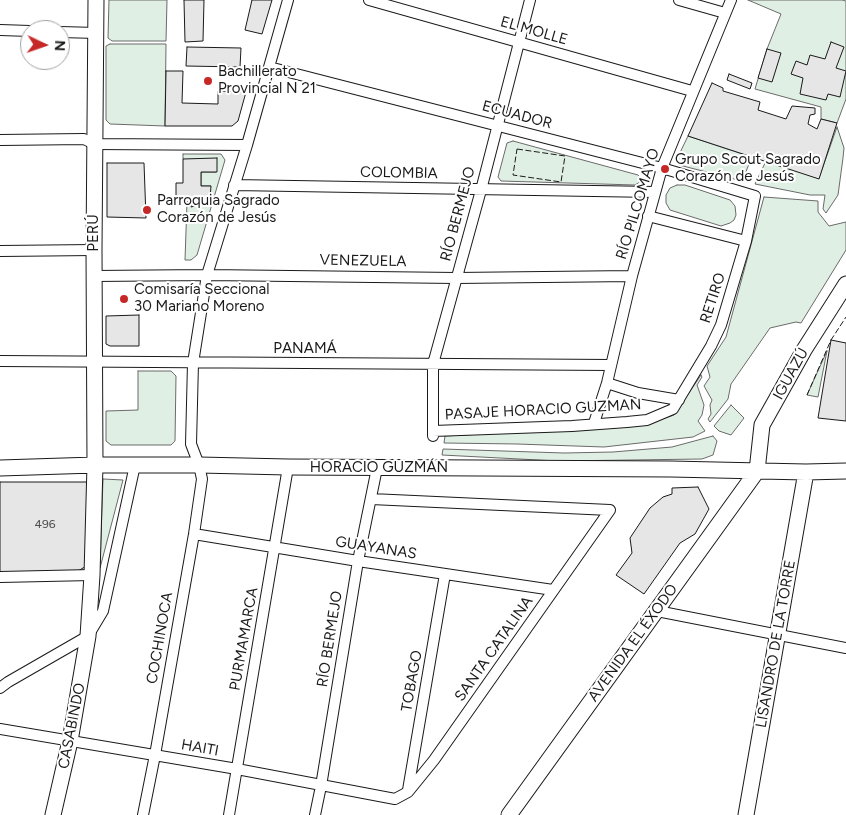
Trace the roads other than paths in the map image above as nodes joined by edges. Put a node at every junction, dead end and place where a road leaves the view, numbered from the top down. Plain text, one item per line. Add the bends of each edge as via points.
1 (96, 0) edge
2 (288, 0) edge
3 (369, 0) edge
4 (530, 0) edge
5 (679, 0) edge
6 (731, 0) edge
7 (725, 13) junction
8 (0, 30) edge
9 (20, 31) edge
10 (70, 32) edge
11 (96, 33) junction
12 (518, 42) junction
13 (269, 67) junction
14 (692, 91) junction
15 (497, 125) junction
16 (0, 140) edge
17 (94, 144) junction
18 (247, 144) junction
19 (662, 168) junction
20 (234, 184) junction
21 (481, 190) junction
22 (654, 192) junction
23 (755, 196) joint
24 (648, 216) junction
25 (746, 241) junction
26 (94, 250) junction
27 (0, 251) edge
28 (207, 275) junction
29 (94, 276) junction
30 (632, 276) junction
31 (456, 278) junction
32 (846, 284) edge
33 (0, 361) edge
34 (95, 361) junction
35 (193, 363) junction
36 (433, 364) junction
37 (611, 366) junction
38 (606, 382) junction
39 (679, 400) junction
40 (594, 424) junction
41 (433, 434) joint
42 (96, 465) junction
43 (135, 465) junction
44 (199, 465) junction
45 (288, 467) junction
46 (0, 468) edge
47 (377, 468) junction
48 (726, 470) junction
49 (758, 471) junction
50 (846, 471) edge
51 (806, 472) junction
52 (371, 498) junction
53 (730, 508) junction
54 (194, 534) junction
55 (275, 546) junction
56 (358, 561) junction
57 (445, 574) junction
58 (92, 575) junction
59 (0, 577) edge
60 (554, 590) junction
61 (656, 611) junction
62 (779, 634) junction
63 (88, 636) junction
64 (846, 648) edge
65 (0, 688) edge
66 (0, 729) edge
67 (70, 741) junction
68 (155, 755) junction
69 (237, 769) junction
70 (321, 786) junction
71 (408, 792) junction
72 (395, 799) joint
73 (53, 815) edge
74 (142, 815) edge
75 (228, 815) edge
76 (315, 815) edge
77 (509, 815) edge
78 (746, 815) edge

1 - 11 main road, PERÚ
2 - 13 street, COCHINOCA
3 - 12 street, EL MOLLE
4 - 12 street, RÍO BERMEJO
5 - 7 street
6 - 7 street, RÍO PILCOMAYO
7 - 14 street, RÍO PILCOMAYO
8 - 9 street
10 - 11 street
11 - 17 main road, PERÚ
12 - 14 street, EL MOLLE
12 - 15 street, RÍO BERMEJO
13 - 15 street, ECUADOR
13 - 18 street, COCHINOCA
14 - 19 street, RÍO PILCOMAYO
15 - 19 street, ECUADOR
15 - 21 street, RÍO BERMEJO
16 - 17 street via 84,139
17 - 18 street
17 - 26 main road, PERÚ
18 - 20 street, COCHINOCA
19 - 22 street, RÍO PILCOMAYO
19 - 23 street, ECUADOR
20 - 21 street, COLOMBIA
20 - 28 street, COCHINOCA
21 - 22 street, COLOMBIA
21 - 31 street, RÍO BERMEJO
22 - 24 street, RÍO PILCOMAYO
23 - 25 street, RETIRO
24 - 25 street
24 - 30 street, RÍO PILCOMAYO
25 - 39 street, RETIRO via 721,325
26 - 27 street
26 - 29 main road, PERÚ
28 - 29 street, VENEZUELA
28 - 31 street, VENEZUELA
28 - 35 street, COCHINOCA
29 - 34 main road, PERÚ
30 - 31 street, VENEZUELA
30 - 37 street, RÍO PILCOMAYO
31 - 36 street, RÍO BERMEJO
32 - 49 main road, IGUAZÚ via 762,425
33 - 34 street, PANAMÁ
34 - 35 street, PANAMÁ
34 - 42 main road, PERÚ
35 - 36 street, PANAMÁ
35 - 44 street, COCHINOCA via 191,444
36 - 37 street, PANAMÁ
36 - 41 street, RÍO BERMEJO
37 - 38 street, RÍO PILCOMAYO
38 - 39 street via 638,393
38 - 40 street, RÍO PILCOMAYO
39 - 40 street, PASAJE HORACIO GUZMAN via 673,409 647,420
40 - 41 street, PASAJE HORACIO GUZMAN
42 - 43 main road, HORACIO GUZMÁN
42 - 46 main road, HORACIO GUZMÁN
42 - 58 main road, CASABINDO
43 - 44 main road, HORACIO GUZMÁN
43 - 63 street, CASABINDO via 104,611
44 - 45 main road, HORACIO GUZMÁN
44 - 54 street, COCHINOCA via 202,479
45 - 47 main road, HORACIO GUZMÁN
45 - 55 street, PURMAMARCA
47 - 48 main road, HORACIO GUZMÁN
47 - 52 street, RÍO BERMEJO
48 - 49 main road, HORACIO GUZMÁN
48 - 53 main road via 735,480
49 - 51 main road, HORACIO GUZMÁN
49 - 53 main road, AVENIDA EL ÉXODO
50 - 51 main road, HORACIO GUZMÁN
51 - 62 main road, LISANDRO DE LA TORRE
52 - 56 street, RÍO BERMEJO
52 - 60 street, SANTA CATALINA via 610,510
53 - 61 main road, AVENIDA EL ÉXODO
54 - 55 street, GUAYANAS
54 - 68 street, COCHINOCA
55 - 56 street, GUAYANAS
55 - 69 street, PURMAMARCA
56 - 57 street, GUAYANAS
56 - 70 street, RÍO BERMEJO
57 - 60 street, GUAYANAS
57 - 71 street, TOBAGO
58 - 59 street
58 - 63 main road, CASABINDO
60 - 71 street, SANTA CATALINA
61 - 62 street
61 - 77 main road, AVENIDA EL ÉXODO
62 - 64 street
62 - 78 main road, LISANDRO DE LA TORRE
63 - 65 street
63 - 67 main road, CASABINDO
66 - 67 street, HAITI
67 - 68 street, HAITI
67 - 73 main road, CASABINDO
68 - 69 street, HAITI
68 - 74 street, COCHINOCA
69 - 70 street, HAITI
69 - 75 street, PURMAMARCA
70 - 72 street, HAITI
70 - 76 street, RÍO BERMEJO
71 - 72 street, SANTA CATALINA

